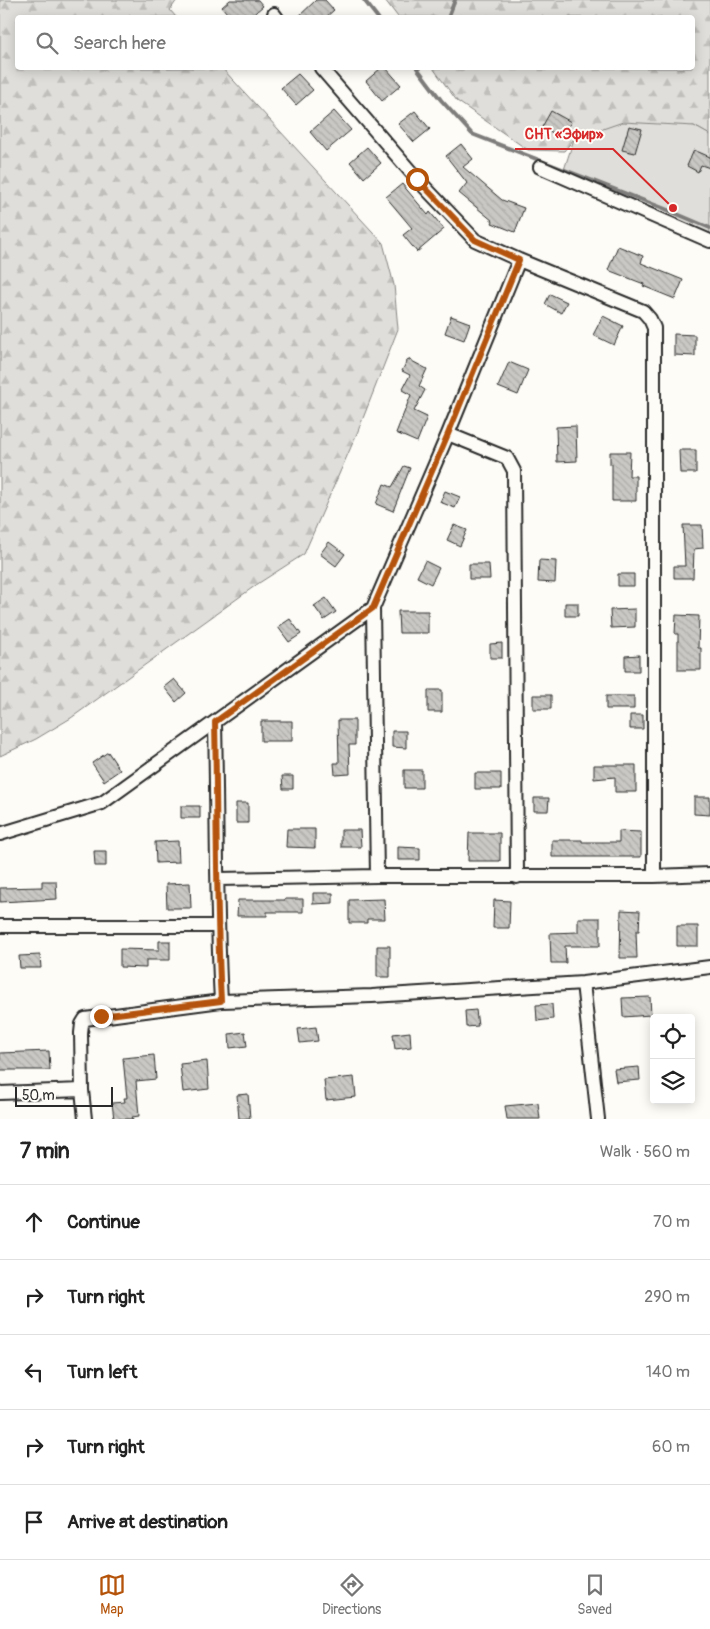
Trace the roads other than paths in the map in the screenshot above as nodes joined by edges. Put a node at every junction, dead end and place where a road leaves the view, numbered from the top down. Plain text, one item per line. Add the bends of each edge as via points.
1 (323, 70) edge
2 (540, 167) dead end
3 (710, 241) edge
4 (519, 260) junction
5 (448, 434) junction
6 (373, 608) junction
7 (215, 722) junction
8 (0, 834) edge
9 (710, 874) edge
10 (377, 876) junction
11 (654, 876) junction
12 (516, 877) junction
13 (218, 879) junction
14 (0, 926) edge
15 (217, 926) junction
16 (710, 967) edge
17 (583, 983) junction
18 (221, 1001) junction
19 (82, 1090) junction
20 (0, 1092) edge
21 (85, 1119) edge
22 (598, 1119) edge

1 - 4 street via 417,179 475,240
2 - 3 street
4 - 5 street
4 - 11 street via 643,312 654,328
5 - 6 street
5 - 12 street via 507,458 514,471
6 - 7 street
6 - 10 street
7 - 8 street via 102,803
7 - 13 street
9 - 11 street
10 - 12 street
10 - 13 street
11 - 12 street
13 - 15 street
14 - 15 street
15 - 18 street
16 - 17 street
17 - 18 street via 372,996
17 - 22 street
18 - 19 street via 85,1019 81,1033
19 - 20 street
19 - 21 street

